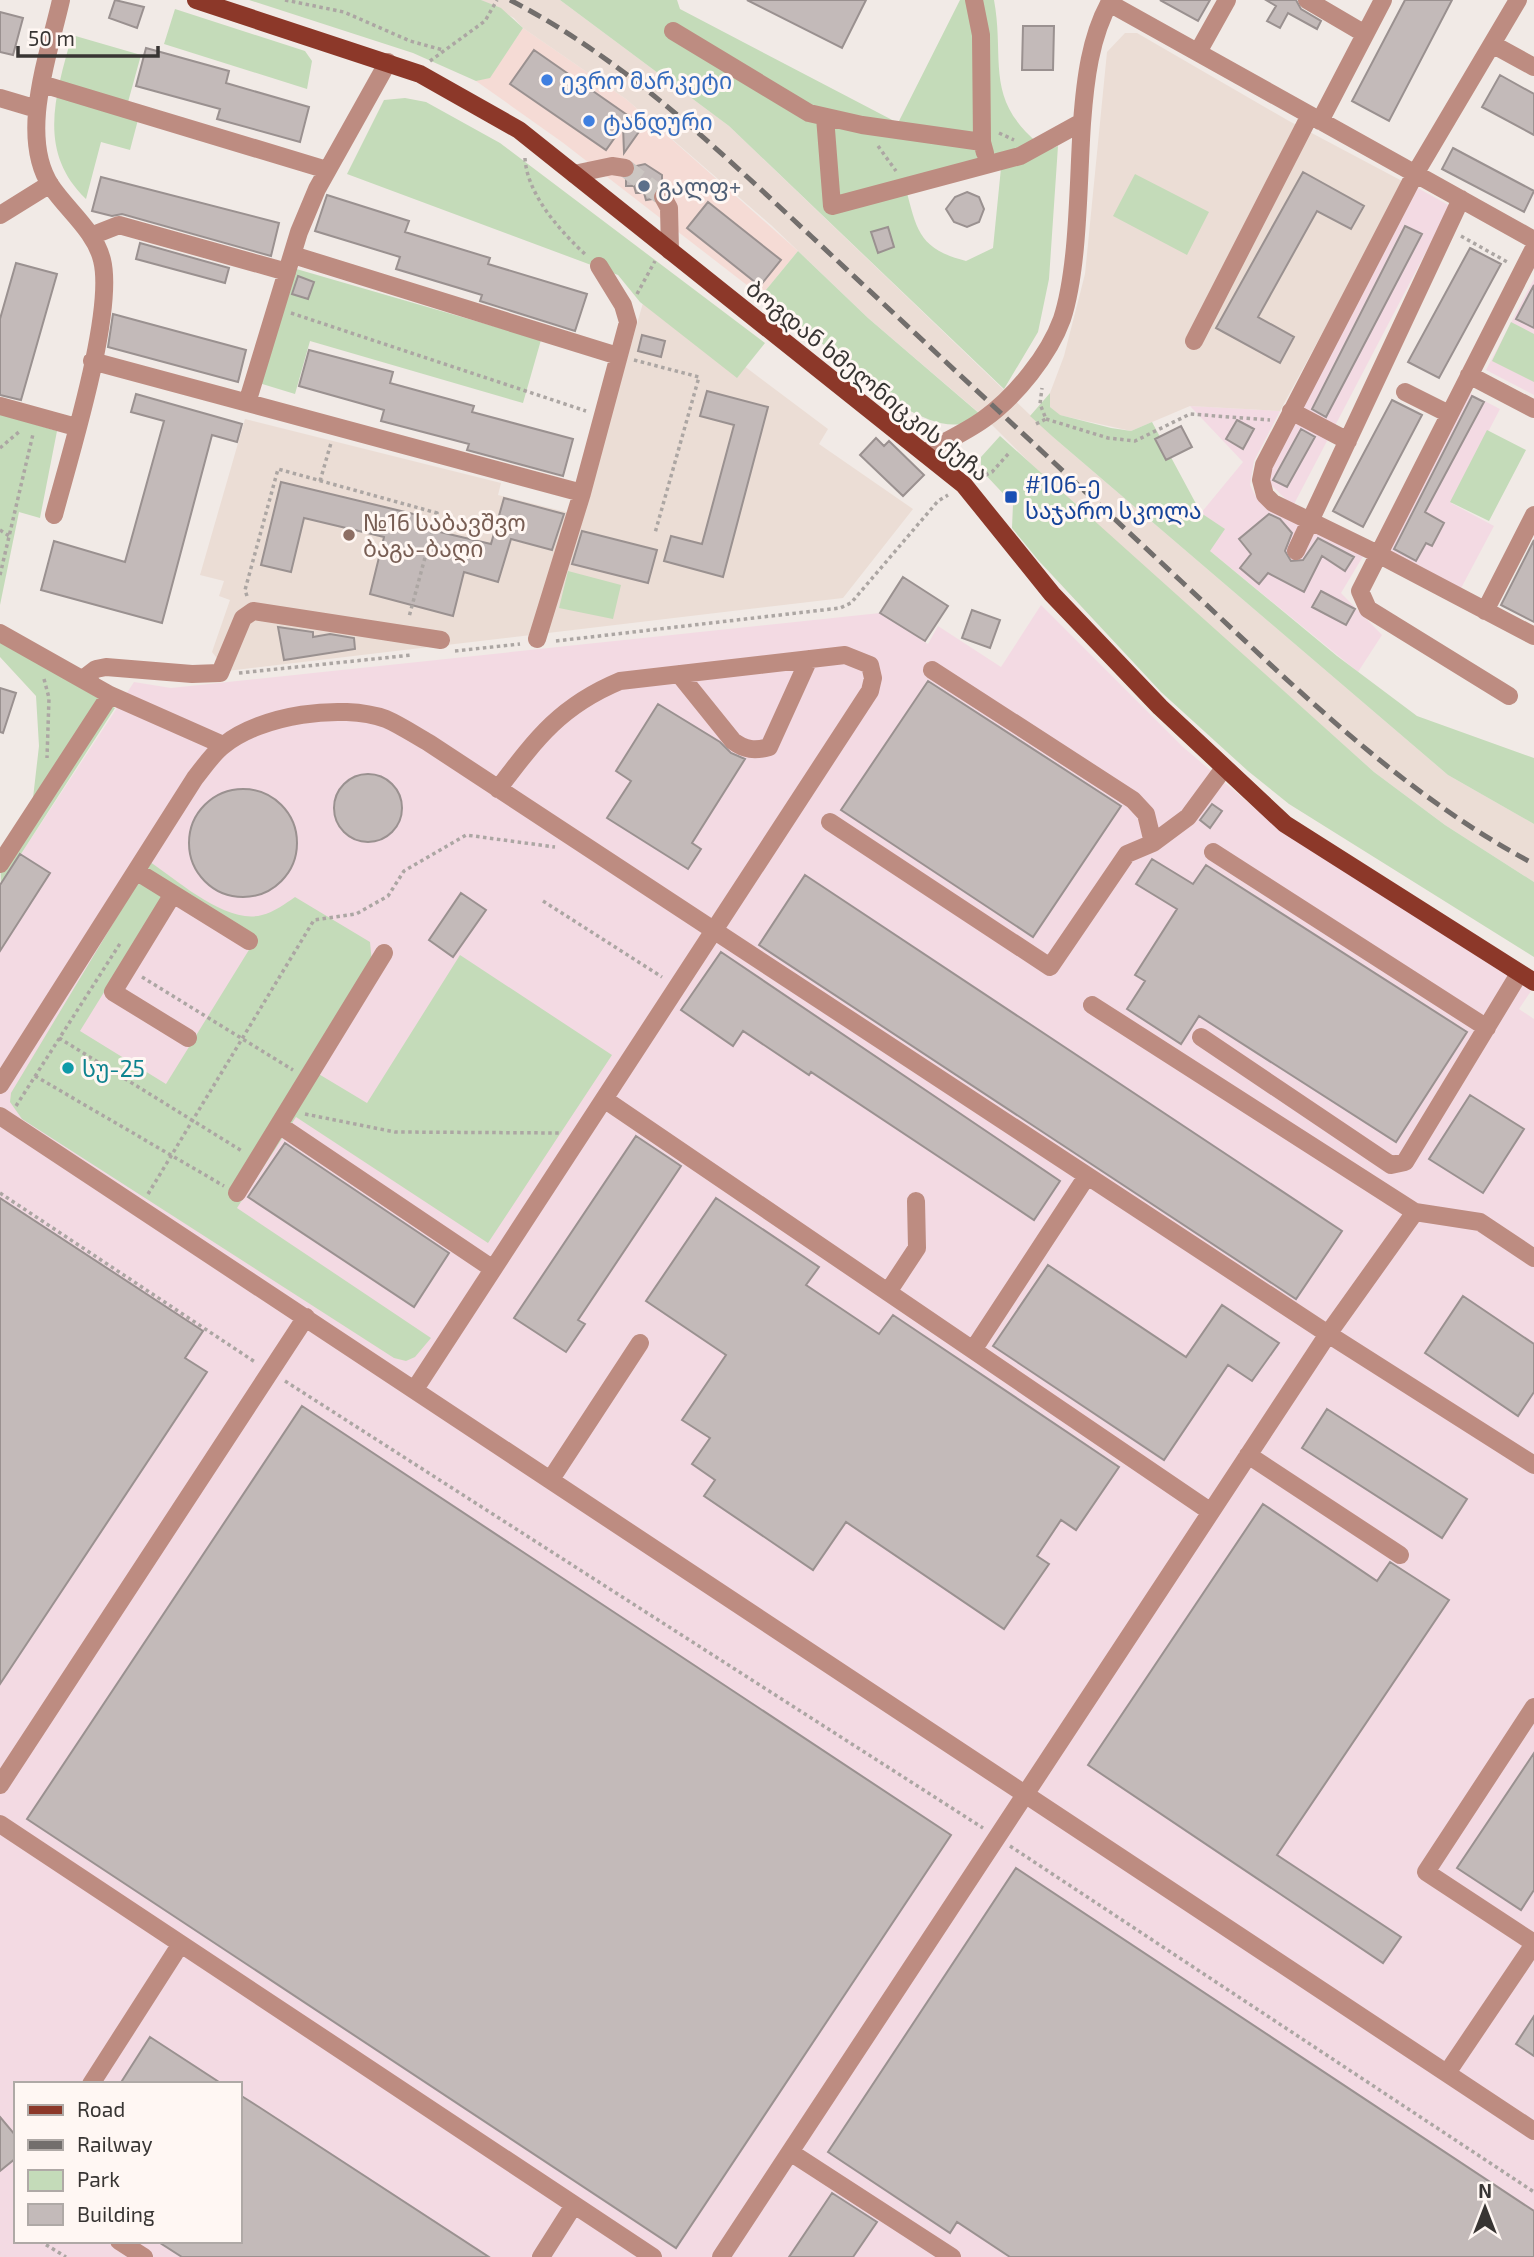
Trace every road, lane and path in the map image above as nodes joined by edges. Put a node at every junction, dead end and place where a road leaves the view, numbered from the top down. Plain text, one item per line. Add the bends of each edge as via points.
1 (61, 0) edge
2 (196, 0) edge
3 (285, 0) edge
4 (497, 0) edge
5 (974, 0) edge
6 (1227, 0) edge
7 (1307, 0) edge
8 (1382, 0) edge
9 (1518, 0) edge
10 (1110, 2) edge
11 (673, 31) dead end
12 (1365, 34) junction
13 (1492, 44) junction
14 (443, 50) junction
15 (1198, 52) junction
16 (388, 62) junction
17 (1534, 67) edge
18 (420, 74) junction
19 (42, 84) junction
20 (0, 98) edge
21 (37, 109) junction
22 (825, 117) junction
23 (981, 118) junction
24 (1315, 118) junction
25 (1082, 122) junction
26 (862, 125) junction
27 (524, 135) junction
28 (982, 142) junction
29 (1042, 145) junction
30 (989, 165) junction
31 (625, 168) tunnel mouth
32 (327, 170) junction
33 (574, 174) junction
34 (1415, 174) junction
35 (50, 184) junction
36 (908, 187) junction
37 (663, 197) tunnel mouth
38 (1461, 199) junction
39 (2, 212) edge
40 (1447, 228) junction
41 (91, 236) junction
42 (1534, 240) edge
43 (1534, 248) edge
44 (667, 249) junction
45 (290, 263) junction
46 (599, 267) joint
47 (1523, 271) junction
48 (276, 308) junction
49 (628, 322) junction
50 (1194, 341) dead end
51 (618, 356) junction
52 (92, 361) junction
53 (1469, 375) junction
54 (1405, 392) dead end
55 (247, 403) junction
56 (0, 407) edge
57 (1534, 409) edge
58 (1449, 414) junction
59 (601, 416) junction
60 (1288, 416) junction
61 (37, 417) junction
62 (1046, 419) dead end
63 (76, 427) junction
64 (335, 427) junction
65 (1348, 441) junction
66 (0, 448) edge
67 (925, 453) junction
68 (1009, 453) dead end
69 (320, 481) junction
70 (964, 485) junction
71 (582, 493) junction
72 (54, 514) dead end
73 (1534, 515) edge
74 (1312, 520) junction
75 (0, 530) edge
76 (655, 533) dead end
77 (9, 537) junction
78 (1296, 551) dead end
79 (1378, 554) junction
80 (0, 575) edge
81 (253, 611) junction
82 (1485, 611) junction
83 (0, 633) edge
84 (404, 635) junction
85 (1534, 636) edge
86 (538, 641) junction
87 (442, 646) joint
88 (38, 653) junction
89 (416, 655) dead end
90 (810, 659) junction
91 (932, 670) dead end
92 (220, 673) junction
93 (679, 674) junction
94 (83, 679) junction
95 (110, 695) junction
96 (1509, 696) dead end
97 (223, 745) junction
98 (1224, 768) junction
99 (498, 789) junction
100 (44, 797) junction
101 (830, 822) dead end
102 (577, 841) junction
103 (1153, 843) junction
104 (1213, 852) dead end
105 (0, 864) edge
106 (136, 871) junction
107 (173, 894) junction
108 (543, 901) dead end
109 (714, 930) junction
110 (124, 936) dead end
111 (249, 941) dead end
112 (384, 953) dead end
113 (111, 957) junction
114 (128, 968) junction
115 (1527, 978) edge
116 (678, 986) junction
117 (1092, 1005) dead end
118 (1487, 1028) junction
119 (1201, 1037) dead end
120 (59, 1038) junction
121 (188, 1038) dead end
122 (242, 1038) junction
123 (35, 1076) junction
124 (307, 1079) junction
125 (0, 1085) edge
126 (604, 1099) junction
127 (284, 1117) junction
128 (3, 1118) edge
129 (192, 1120) junction
130 (582, 1134) junction
131 (171, 1155) junction
132 (257, 1161) junction
133 (1087, 1176) junction
134 (0, 1193) edge
135 (237, 1193) joint
136 (916, 1200) dead end
137 (140, 1207) junction
138 (1415, 1212) junction
139 (1534, 1258) edge
140 (493, 1269) junction
141 (888, 1292) junction
142 (306, 1317) junction
143 (1328, 1334) junction
144 (640, 1343) dead end
145 (973, 1350) junction
146 (270, 1371) junction
147 (415, 1390) junction
148 (1248, 1455) junction
149 (1534, 1465) edge
150 (551, 1479) junction
151 (1211, 1512) junction
152 (1400, 1555) dead end
153 (1534, 1707) edge
154 (0, 1785) edge
155 (1025, 1794) junction
156 (0, 1825) edge
157 (997, 1837) junction
158 (1534, 1943) edge
159 (180, 1945) junction
160 (1447, 2073) junction
161 (92, 2082) edge
162 (1534, 2131) edge
163 (790, 2152) junction
164 (1534, 2192) edge
165 (574, 2205) junction
166 (43, 2243) edge
167 (122, 2243) edge
168 (66, 2257) edge
169 (144, 2257) edge
170 (541, 2257) edge
171 (653, 2257) edge
172 (721, 2257) edge
173 (952, 2257) edge

1 - 19 street
2 - 16 main road, ბოგდან ხმელნიცკის ქუჩა
3 - 14 path via 344,12
4 - 14 path via 485,21
5 - 23 street via 981,35
6 - 15 street
7 - 12 street
8 - 12 street
9 - 13 street
10 - 15 street
10 - 25 street via 1091,53
11 - 22 street via 810,113
12 - 24 street
13 - 17 street
13 - 34 street
14 - 18 path
15 - 24 street
16 - 18 main road, ბოგდან ხმელნიცკის ქუჩა
16 - 32 street
18 - 27 main road, ბოგდან ხმელნიცკის ქუჩა
19 - 21 street
19 - 32 street
20 - 21 street
21 - 35 street via 37,144
22 - 26 street
22 - 36 street via 832,206
23 - 28 street
23 - 29 path via 1002,135
24 - 34 street
24 - 50 street
25 - 29 street
25 - 67 street via 1070,284 1061,320 1010,395 985,418
26 - 28 street
26 - 36 path
27 - 33 main road, ბოგდან ხმელნიცკის ქუჩა
27 - 46 path via 526,169 537,191 561,231
28 - 30 street
29 - 30 street
30 - 36 street
31 - 33 street via 612,166
32 - 45 street
33 - 44 main road, ბოგდან ხმელნიცკის ქუჩა
34 - 38 street
34 - 60 street
35 - 39 street
35 - 41 street
37 - 44 street via 669,208
38 - 40 street
38 - 42 street
40 - 47 path
40 - 65 street
41 - 45 street via 119,225
41 - 52 street via 102,258 106,287
43 - 47 street
44 - 49 path via 642,281
44 - 67 main road, ბოგდან ხმელნიცკის ქუჩა
45 - 48 street
45 - 51 street
46 - 49 street via 624,305
47 - 53 street
48 - 55 street
48 - 59 path
49 - 51 street
51 - 59 street
51 - 76 path via 699,377
52 - 55 street
52 - 63 street
53 - 57 street
53 - 58 street
54 - 58 street
55 - 64 street
56 - 61 street
58 - 79 street
59 - 71 street
60 - 62 path via 1190,414 1135,441 1108,438
60 - 65 street
60 - 74 street via 1261,480 1273,503
61 - 63 street
61 - 66 path
61 - 77 path
63 - 72 street
64 - 69 path
64 - 71 street
65 - 74 street
67 - 70 main road, ბოგდან ხმელნიცკის ქუჩა
68 - 70 path via 992,472
69 - 81 path via 278,469 245,590
69 - 84 path via 437,513
70 - 86 path via 938,501 851,603 840,608
70 - 98 main road, ბოგდან ხმელნიცკის ქუჩა via 1052,594
71 - 86 street
73 - 82 street
74 - 78 street
74 - 79 street
75 - 77 path
77 - 80 path
79 - 82 street
79 - 96 street via 1360,591 1368,610
81 - 84 street
81 - 92 street via 243,618
82 - 85 street
83 - 88 street
84 - 87 street
86 - 87 path
88 - 94 street
88 - 100 path via 49,698
89 - 92 path
90 - 93 street
90 - 93 street via 769,747 757,751 733,741
90 - 109 street via 858,658 870,665 870,691
91 - 103 street via 1133,800 1146,814
92 - 94 street via 106,667
93 - 99 street via 620,681 589,694 541,731
94 - 95 street
95 - 97 street
95 - 100 street
97 - 99 street via 254,728 300,715 350,712 386,720
97 - 106 street via 195,778
98 - 103 street via 1188,817
98 - 115 main road, ბოგდან ხმელნიცკის ქუჩა via 1285,824
99 - 102 street
100 - 105 street
101 - 103 street via 1050,967 1127,854
102 - 109 street
102 - 122 path via 556,847 466,835 404,870 388,896 356,914 314,920
104 - 118 street
106 - 107 street
106 - 125 street
107 - 111 street
107 - 114 street
108 - 116 path
109 - 116 street
109 - 133 street
110 - 113 path
112 - 124 street
113 - 114 path
113 - 120 path
114 - 121 street via 113,992
114 - 122 path
115 - 118 street
116 - 126 street
117 - 138 street
118 - 119 street via 1405,1162 1391,1165
120 - 123 path
120 - 129 path
122 - 124 path
122 - 129 path
123 - 128 path
123 - 131 path
124 - 127 street
126 - 130 street
126 - 141 street
127 - 130 path via 395,1132
127 - 132 street
127 - 140 street
128 - 137 street
129 - 131 path
129 - 132 path
130 - 140 street
131 - 135 path
131 - 137 path
132 - 135 street
133 - 143 street
133 - 145 street
134 - 146 path
136 - 141 street via 917,1248
137 - 142 street
138 - 139 street via 1480,1222
138 - 143 street
140 - 147 street
141 - 145 street
142 - 146 street
142 - 147 street
143 - 148 street
143 - 149 street
144 - 150 street
145 - 151 street
146 - 154 street
146 - 157 path
147 - 150 street
148 - 151 street
148 - 152 street
150 - 155 street
151 - 155 street
153 - 158 street via 1426,1872
155 - 157 street
155 - 160 street
156 - 159 street
157 - 163 street
157 - 164 path
158 - 160 street
159 - 161 street
159 - 165 street
160 - 162 street
163 - 172 street
163 - 173 street
165 - 170 street
165 - 171 street
166 - 168 path
167 - 169 street

